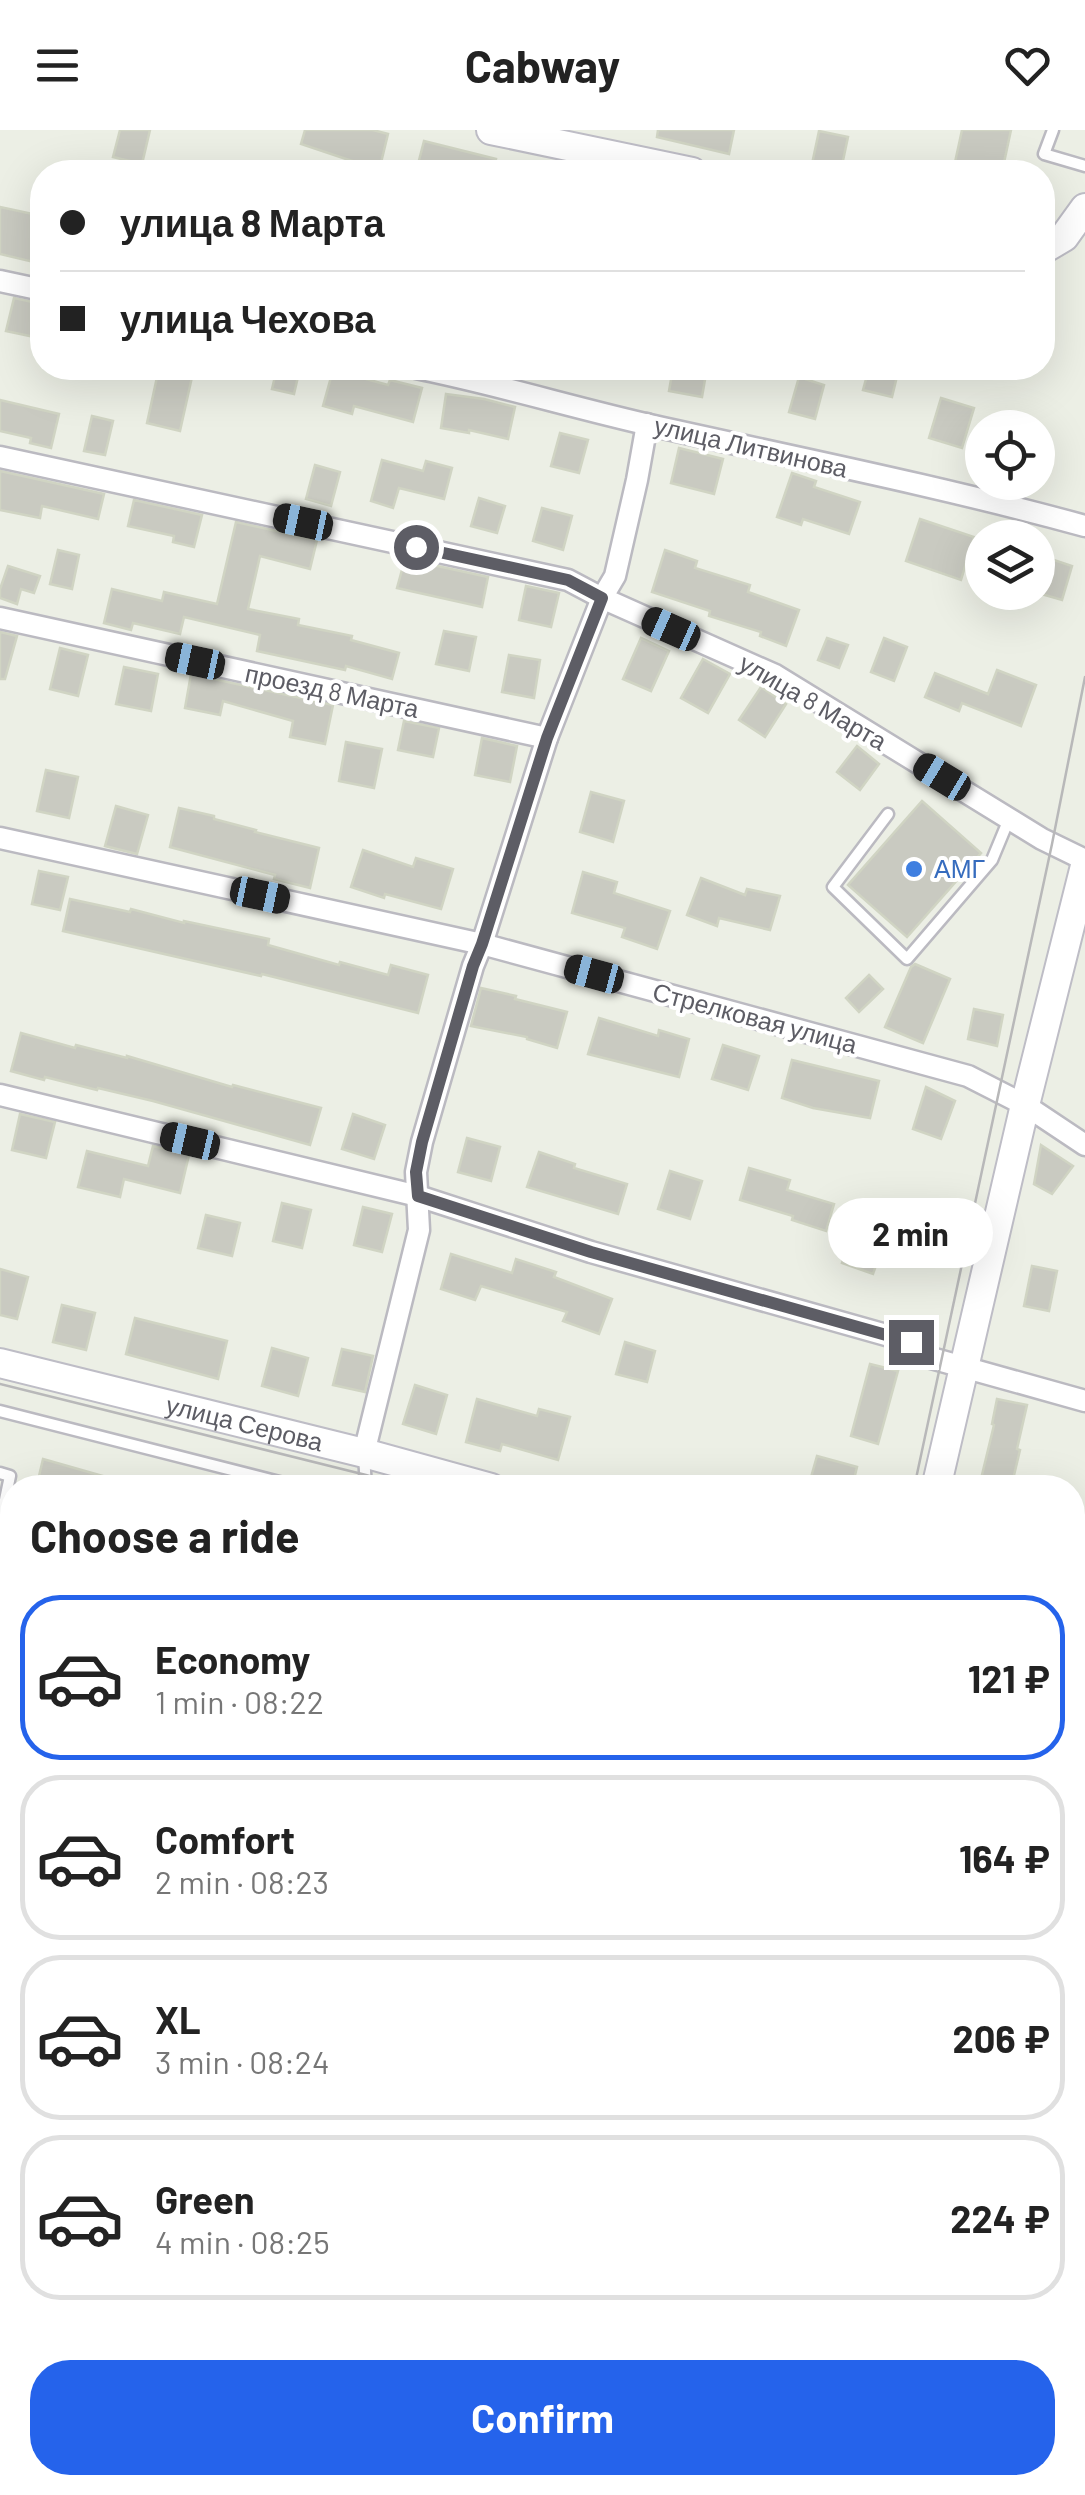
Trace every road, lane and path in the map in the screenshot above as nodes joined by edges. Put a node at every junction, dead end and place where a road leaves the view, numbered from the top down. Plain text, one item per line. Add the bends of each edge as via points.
1 (491, 130) edge
2 (1053, 130) edge
3 (635, 160) edge
4 (1085, 166) edge
5 (1085, 208) edge
6 (1055, 242) edge
7 (0, 281) edge
8 (30, 287) edge
9 (476, 380) edge
10 (647, 424) junction
11 (0, 457) edge
12 (1085, 526) edge
13 (602, 598) junction
14 (0, 618) edge
15 (547, 738) junction
16 (888, 814) dead end
17 (1009, 818) junction
18 (0, 838) edge
19 (1085, 863) edge
20 (1078, 915) edge
21 (482, 944) junction
22 (0, 1095) edge
23 (1025, 1105) junction
24 (1085, 1144) edge
25 (418, 1196) junction
26 (0, 1363) edge
27 (964, 1366) junction
28 (1085, 1402) edge
29 (0, 1410) edge
30 (364, 1453) junction
31 (252, 1475) edge
32 (365, 1475) edge
33 (444, 1475) edge
34 (939, 1475) edge

1 - 3 street
2 - 4 lane via 1044,154
5 - 6 street
7 - 8 street
9 - 10 street, улица Литвинова
10 - 12 street, улица Литвинова
10 - 13 street via 615,576
11 - 13 street, улица 8 Марта via 568,580
13 - 15 street
13 - 17 street, улица 8 Марта via 775,674
14 - 15 street, проезд 8 Марта
15 - 21 street
16 - 17 lane via 834,887 907,959 992,860
17 - 19 street, улица 8 Марта
18 - 21 street, Стрелковая улица
19 - 20 street
20 - 23 street
21 - 23 street, Стрелковая улица via 968,1076
21 - 25 street via 422,1142
22 - 25 street
23 - 24 street, Стрелковая улица
23 - 27 street
25 - 27 street via 911,1342 931,1358
25 - 30 street via 418,1230
26 - 30 street, улица Серова
27 - 28 street
27 - 34 street
29 - 31 lane
30 - 32 lane
30 - 33 street, улица Серова

